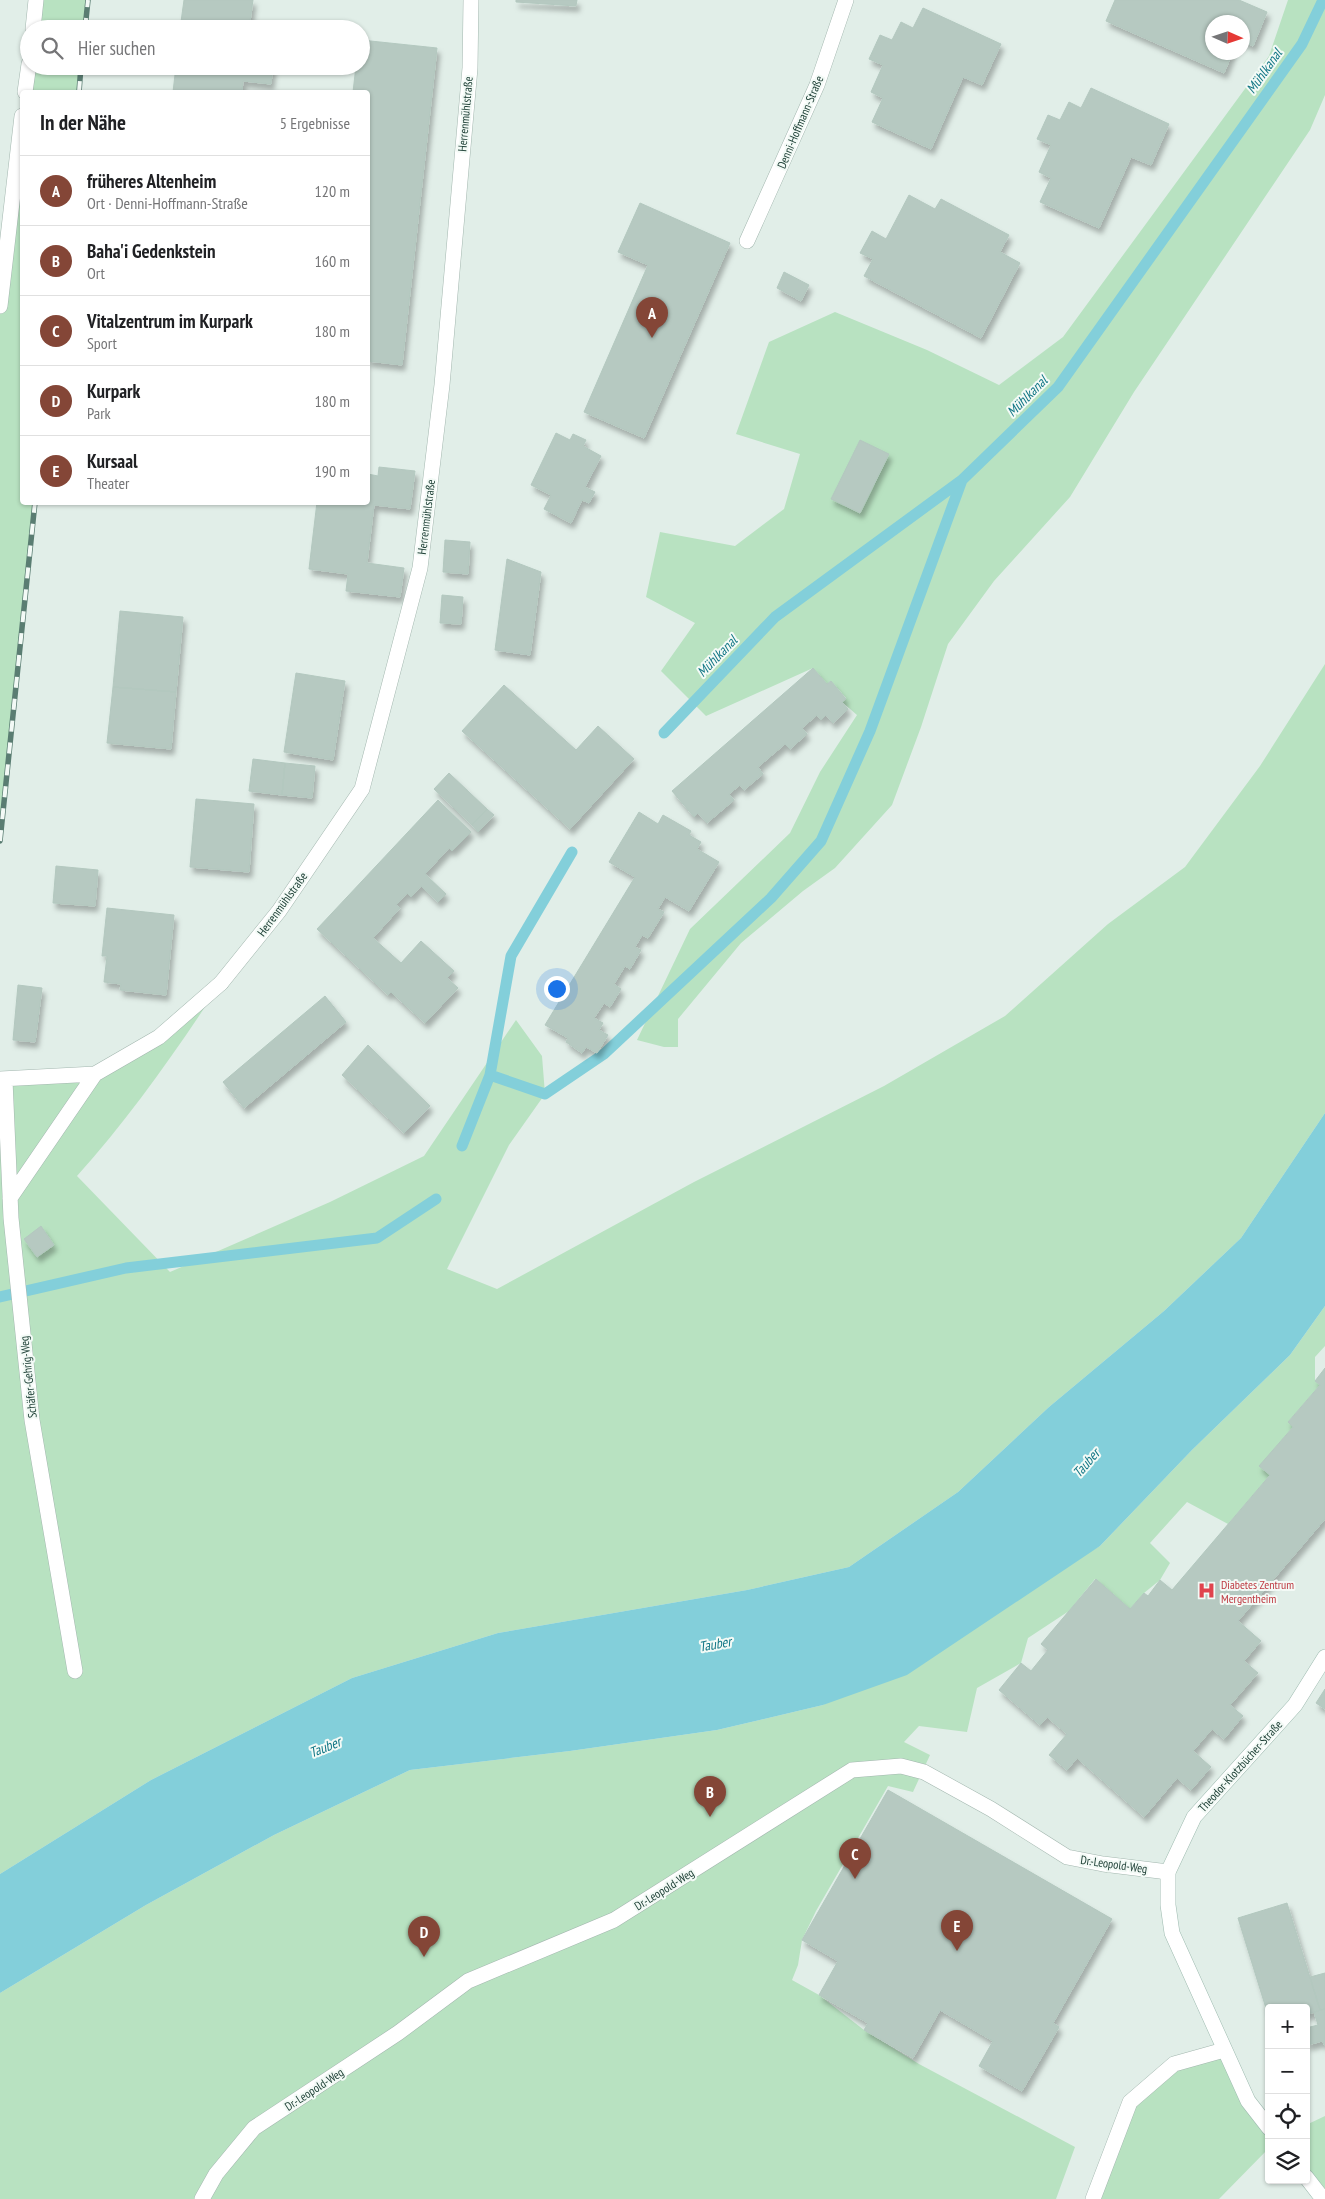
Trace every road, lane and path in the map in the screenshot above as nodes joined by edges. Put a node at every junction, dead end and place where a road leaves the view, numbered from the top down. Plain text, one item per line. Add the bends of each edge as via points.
1 (36, 0) edge
2 (472, 0) edge
3 (846, 0) edge
4 (34, 20) edge
5 (27, 75) edge
6 (25, 90) edge
7 (20, 133) edge
8 (746, 242) dead end
9 (0, 306) edge
10 (95, 1074) junction
11 (2, 1080) edge
12 (10, 1198) junction
13 (1325, 1657) edge
14 (75, 1671) dead end
15 (1168, 1872) junction
16 (1224, 2050) junction
17 (1265, 2123) edge
18 (1310, 2182) edge
19 (202, 2199) edge
20 (1093, 2199) edge
21 (1323, 2199) edge

1 - 4 street
2 - 10 street, Herrenmühlstraße via 470,68 442,385 420,568 362,789 279,911 221,983 159,1037
3 - 8 street, Denni-Hoffmann-Straße via 817,85
5 - 6 street
7 - 9 street
10 - 11 street
10 - 12 street
11 - 12 street, Schäfer-Gehrig-Weg
12 - 14 street, Schäfer-Gehrig-Weg via 32,1420
13 - 15 street, Theodor-Klotzbücher-Straße via 1295,1705 1194,1817
15 - 16 street, Theodor-Klotzbücher-Straße via 1172,1933
15 - 19 street, Dr.-Leopold-Weg via 1067,1857 958,1789 924,1772 901,1766 852,1770 614,1920 468,1981 398,2034 254,2128 216,2174
16 - 17 street, Theodor-Klotzbücher-Straße via 1248,2101
16 - 20 street via 1174,2064 1130,2102
18 - 21 street

